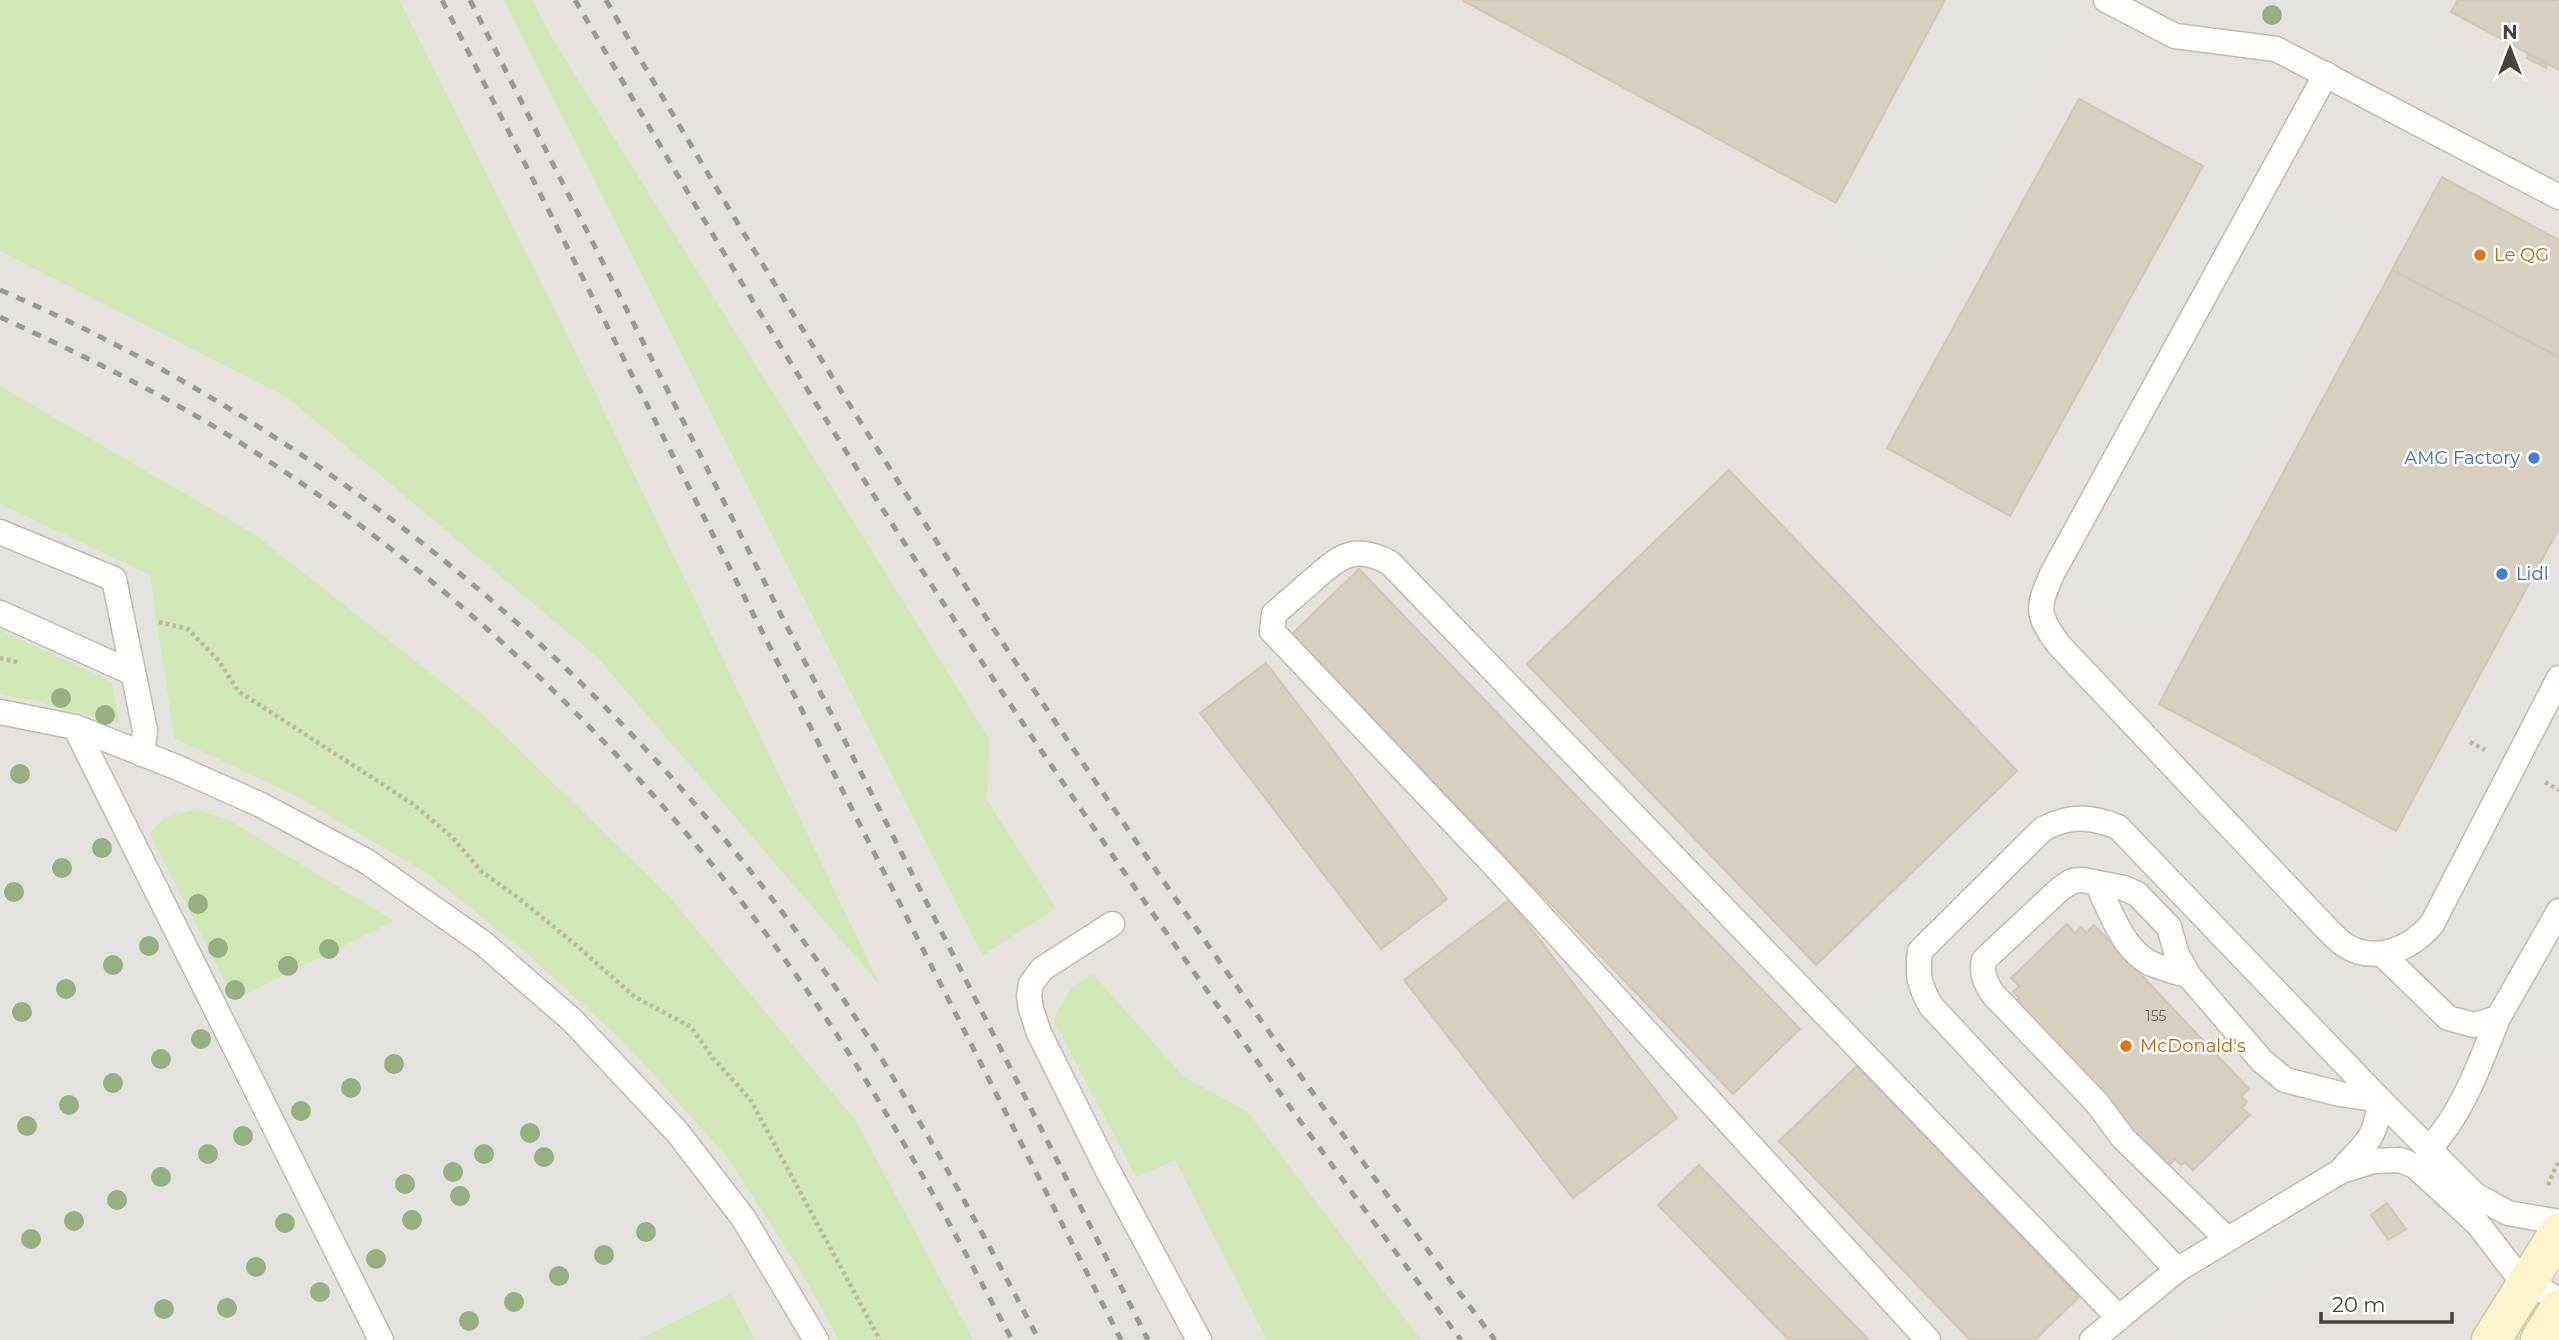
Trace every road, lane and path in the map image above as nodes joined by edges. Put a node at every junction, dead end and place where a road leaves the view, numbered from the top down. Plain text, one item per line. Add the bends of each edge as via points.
1 (2106, 0) edge
2 (2131, 6) edge
3 (2326, 74) junction
4 (2559, 197) edge
5 (0, 532) edge
6 (0, 613) edge
7 (133, 673) junction
8 (2559, 678) edge
9 (0, 712) edge
10 (75, 727) junction
11 (142, 754) junction
12 (2097, 883) junction
13 (2559, 911) edge
14 (1112, 924) dead end
15 (2382, 954) junction
16 (2189, 976) junction
17 (2498, 1018) junction
18 (2380, 1100) junction
19 (2428, 1149) junction
20 (2341, 1171) junction
21 (2559, 1222) edge
22 (2559, 1233) edge
23 (2227, 1240) junction
24 (2177, 1269) junction
25 (2544, 1291) edge
26 (2559, 1310) edge
27 (2119, 1318) junction
28 (381, 1340) edge
29 (816, 1340) edge
30 (1199, 1340) edge
31 (1927, 1340) edge
32 (2092, 1340) edge
33 (2491, 1340) edge
34 (2540, 1340) edge

1 - 2 lane
2 - 3 lane via 2175,36 2276,49
3 - 4 lane
3 - 15 lane via 2041,600 2043,623 2059,645 2327,929 2345,945
5 - 7 lane via 114,579
6 - 7 lane
7 - 11 lane via 145,730
8 - 15 lane via 2432,924 2402,949
9 - 10 lane
10 - 11 lane
10 - 28 lane
11 - 29 lane via 261,805 366,861 483,943 572,1020 678,1133 744,1219
12 - 16 lane via 2136,952 2151,963
12 - 16 lane via 2137,894 2169,927
12 - 23 lane via 2072,881 2060,889 1984,960 1985,982 2097,1103 2123,1138
13 - 17 lane
14 - 30 lane via 1042,969 1031,984 1031,1009 1107,1169
15 - 17 lane via 2448,1018 2474,1025
16 - 18 lane via 2262,1061 2285,1080
17 - 19 lane via 2470,1086 2444,1133
18 - 19 lane
18 - 20 lane via 2377,1126 2368,1143
18 - 24 lane via 2118,827 2082,818 2062,820 2043,829 1920,951 1920,986 1931,1006
19 - 21 lane via 2492,1206
20 - 23 lane
20 - 25 lane via 2373,1161 2400,1160 2415,1166 2477,1224 2514,1271
22 - 25 main road
23 - 24 lane
24 - 27 lane
25 - 33 main road
26 - 34 main road
27 - 31 lane via 1390,563 1359,553 1340,557 1274,614 1272,631 1496,867
27 - 32 lane

